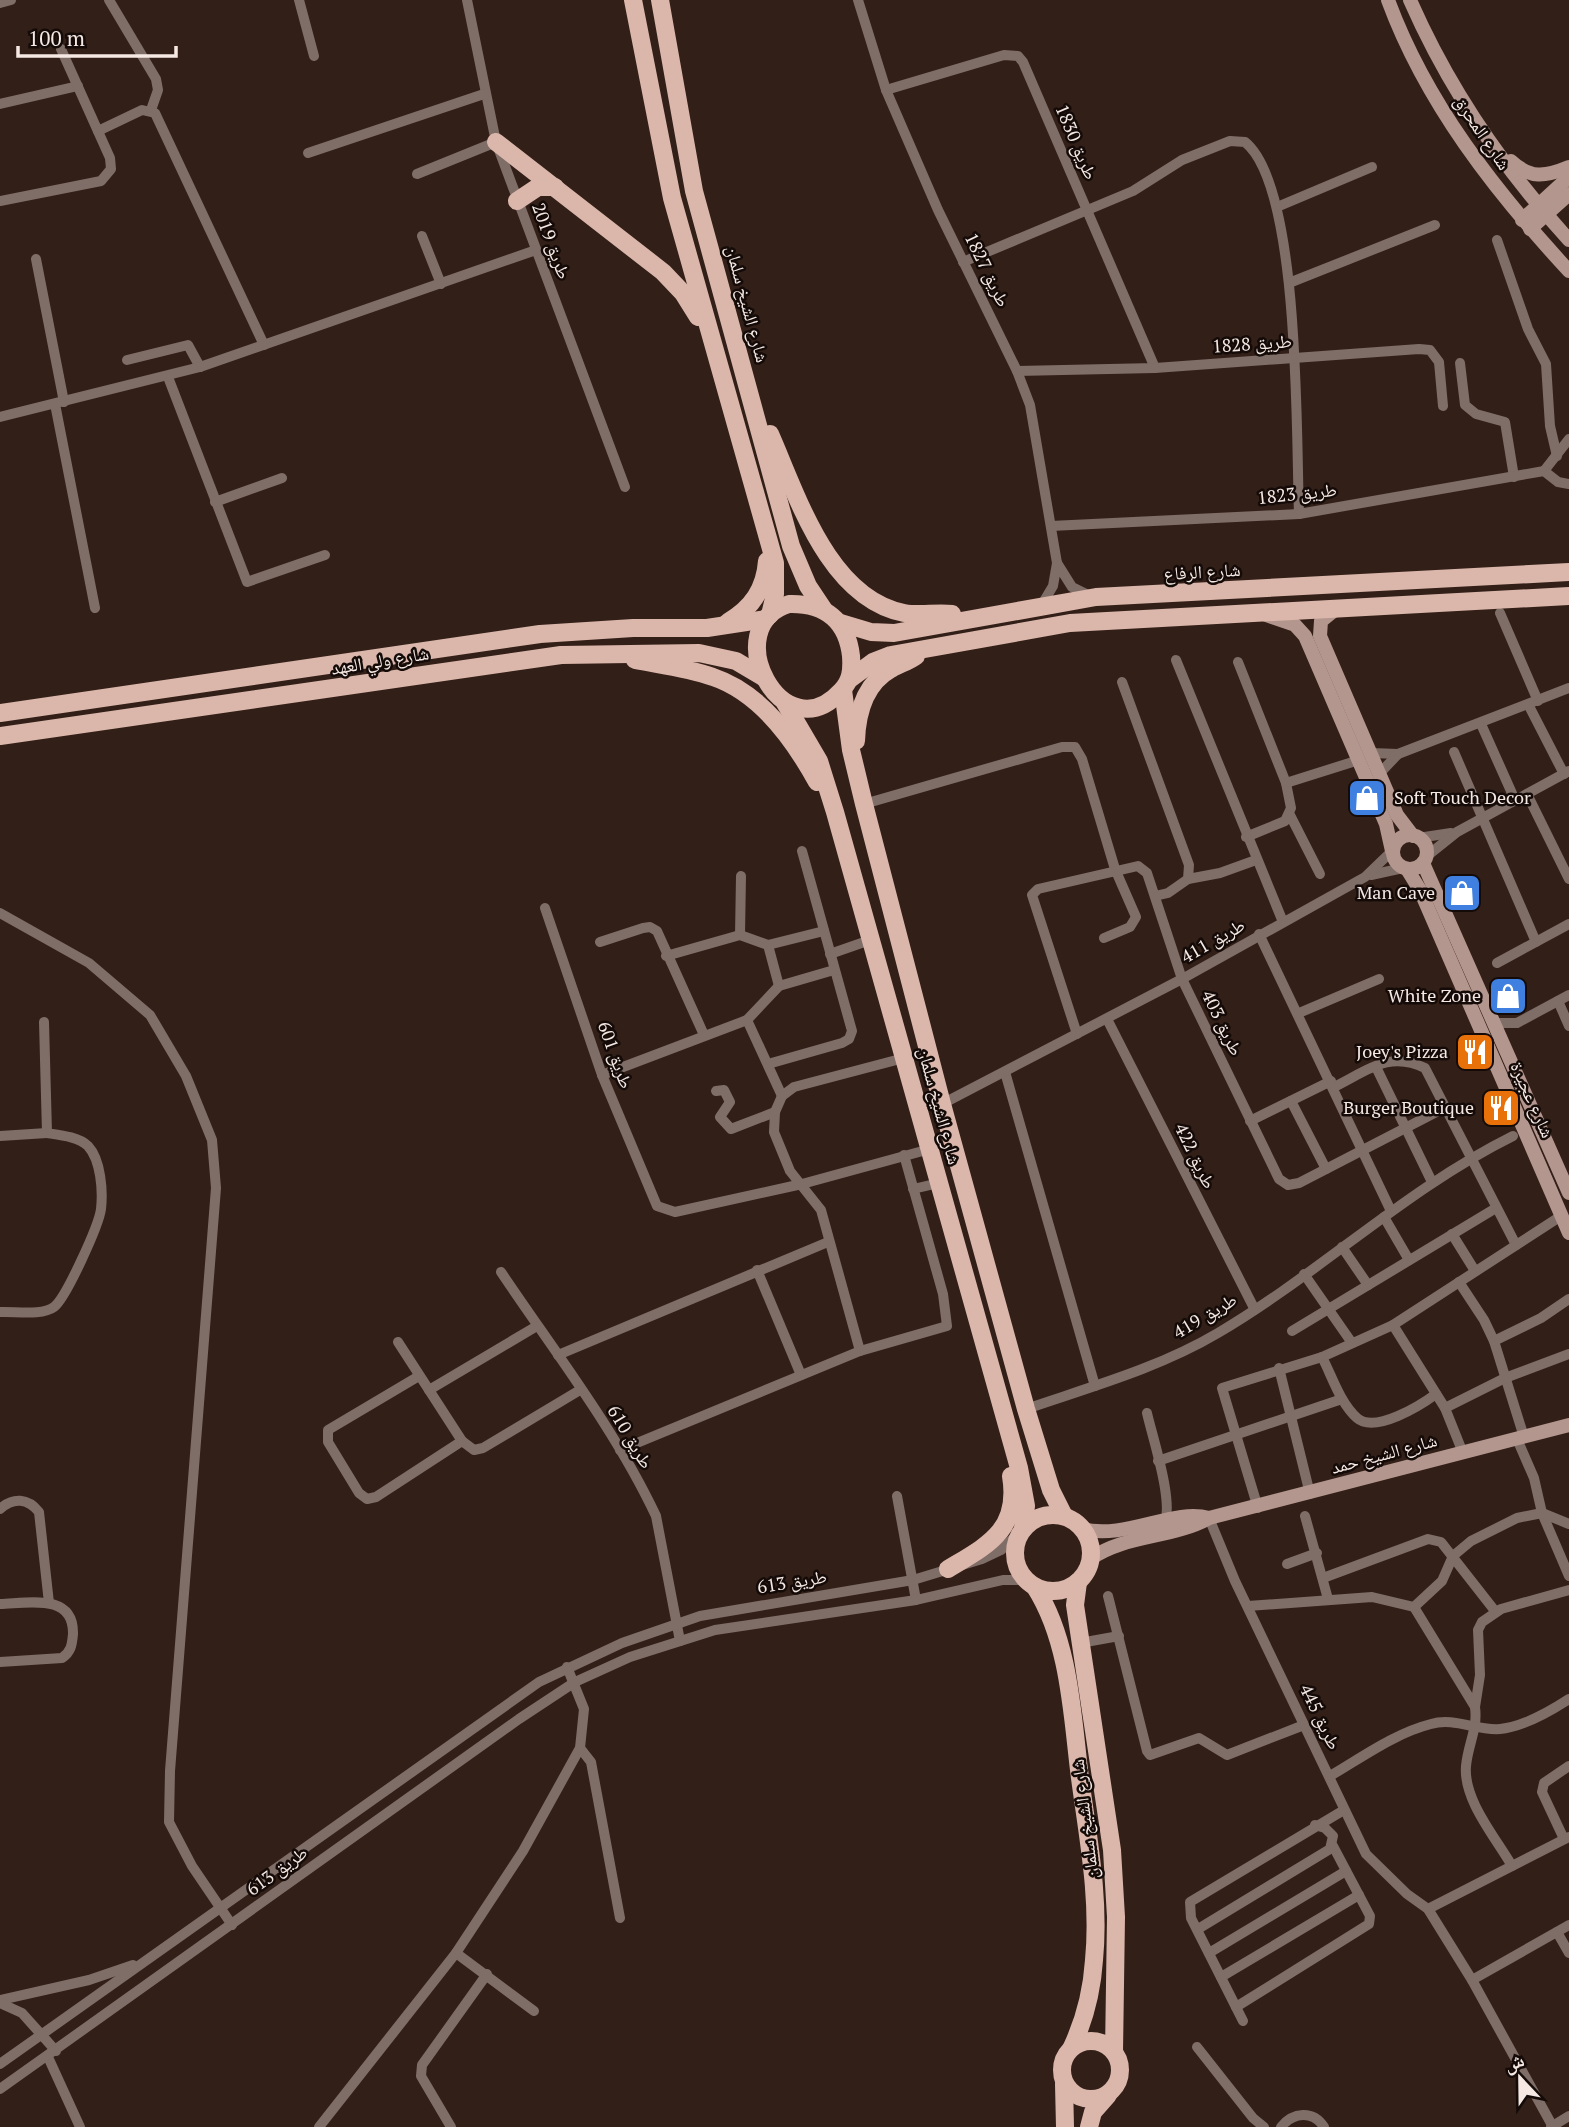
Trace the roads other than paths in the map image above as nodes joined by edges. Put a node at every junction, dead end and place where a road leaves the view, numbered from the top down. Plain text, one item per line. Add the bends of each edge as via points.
1 (11, 0) edge
2 (109, 0) edge
3 (299, 0) edge
4 (467, 0) edge
5 (633, 0) edge
6 (660, 0) edge
7 (858, 0) edge
8 (1388, 0) edge
9 (1410, 0) edge
10 (0, 3) edge
11 (61, 49) dead end
12 (314, 56) dead end
13 (78, 86) junction
14 (886, 90) junction
15 (484, 94) junction
16 (0, 104) edge
17 (152, 110) junction
18 (98, 131) junction
19 (1487, 139) junction
20 (496, 142) junction
21 (308, 153) dead end
22 (1372, 167) dead end
23 (1569, 167) edge
24 (417, 174) dead end
25 (1569, 177) edge
26 (555, 187) junction
27 (1569, 194) edge
28 (0, 201) edge
29 (517, 201) junction
30 (1277, 207) junction
31 (1086, 209) junction
32 (1541, 210) junction
33 (1526, 224) junction
34 (1435, 225) dead end
35 (422, 236) dead end
36 (1497, 240) dead end
37 (1569, 240) edge
38 (536, 250) junction
39 (36, 259) dead end
40 (963, 261) junction
41 (1569, 271) edge
42 (1289, 283) junction
43 (441, 284) junction
44 (709, 336) junction
45 (264, 345) junction
46 (1293, 359) junction
47 (127, 360) dead end
48 (1460, 363) dead end
49 (200, 368) junction
50 (1155, 368) junction
51 (1017, 371) junction
52 (168, 377) junction
53 (747, 380) junction
54 (59, 403) junction
55 (1443, 406) dead end
56 (0, 417) edge
57 (1569, 439) edge
58 (1557, 456) junction
59 (1545, 471) junction
60 (1514, 477) junction
61 (282, 478) dead end
62 (1569, 484) edge
63 (625, 487) dead end
64 (215, 502) junction
65 (761, 509) junction
66 (1300, 514) junction
67 (1051, 526) junction
68 (325, 555) dead end
69 (1057, 563) junction
70 (1569, 572) edge
71 (1569, 586) edge
72 (1569, 596) edge
73 (1096, 597) junction
74 (1041, 606) junction
75 (1497, 607) junction
76 (95, 608) dead end
77 (1339, 608) junction
78 (824, 610) junction
79 (1256, 612) junction
80 (984, 616) junction
81 (768, 617) junction
82 (841, 623) junction
83 (707, 628) junction
84 (924, 651) junction
85 (604, 653) junction
86 (1176, 660) dead end
87 (1238, 662) dead end
88 (763, 677) junction
89 (1122, 682) dead end
90 (847, 684) junction
91 (1569, 689) edge
92 (785, 703) junction
93 (1534, 704) junction
94 (0, 713) edge
95 (1481, 724) junction
96 (0, 736) edge
97 (1454, 752) dead end
98 (1398, 754) junction
99 (1365, 757) junction
100 (855, 765) junction
101 (1380, 773) junction
102 (1566, 773) edge
103 (1286, 783) junction
104 (1527, 794) junction
105 (1516, 800) junction
106 (864, 804) junction
107 (835, 811) junction
108 (1290, 815) junction
109 (1483, 818) junction
110 (1457, 832) junction
111 (1246, 836) junction
112 (1416, 837) junction
113 (802, 850) dead end
114 (1392, 851) junction
115 (1564, 858) edge
116 (1425, 859) junction
117 (1256, 860) junction
118 (1405, 868) junction
119 (1115, 869) junction
120 (1320, 874) dead end
121 (741, 876) dead end
122 (1365, 877) junction
123 (1188, 879) junction
124 (1569, 879) edge
125 (1155, 896) junction
126 (545, 908) dead end
127 (0, 913) edge
128 (1283, 922) junction
129 (1569, 924) edge
130 (824, 931) junction
131 (1259, 934) junction
132 (740, 936) junction
133 (1104, 938) dead end
134 (873, 939) junction
135 (600, 942) dead end
136 (1536, 942) junction
137 (768, 945) junction
138 (830, 954) junction
139 (666, 956) junction
140 (1497, 963) dead end
141 (834, 970) junction
142 (1181, 979) junction
143 (1379, 979) dead end
144 (779, 986) junction
145 (1569, 995) edge
146 (1558, 1001) junction
147 (1298, 1013) junction
148 (1107, 1018) junction
149 (747, 1020) junction
150 (44, 1022) dead end
151 (1495, 1023) junction
152 (1517, 1023) junction
153 (1569, 1026) edge
154 (1077, 1034) junction
155 (704, 1035) junction
156 (1503, 1044) junction
157 (904, 1058) junction
158 (768, 1064) junction
159 (1376, 1067) junction
160 (1005, 1072) junction
161 (602, 1075) junction
162 (1333, 1084) junction
163 (716, 1091) dead end
164 (782, 1096) junction
165 (1291, 1101) junction
166 (942, 1104) junction
167 (1446, 1107) junction
168 (775, 1112) junction
169 (1250, 1121) junction
170 (1406, 1128) junction
171 (47, 1133) junction
172 (0, 1136) edge
173 (1523, 1138) junction
174 (930, 1149) junction
175 (1362, 1151) junction
176 (904, 1156) junction
177 (1472, 1157) junction
178 (1325, 1169) junction
179 (1565, 1173) edge
180 (1432, 1182) junction
181 (939, 1183) junction
182 (802, 1184) junction
183 (913, 1189) junction
184 (1569, 1194) edge
185 (1496, 1208) junction
186 (1388, 1214) junction
187 (1561, 1216) junction
188 (1569, 1233) edge
189 (1452, 1234) junction
190 (828, 1242) junction
191 (1516, 1245) junction
192 (1342, 1247) junction
193 (1409, 1260) junction
194 (757, 1270) junction
195 (1475, 1271) junction
196 (501, 1272) dead end
197 (1304, 1274) junction
198 (1459, 1282) junction
199 (1368, 1285) junction
200 (969, 1289) junction
201 (943, 1294) junction
202 (1569, 1299) edge
203 (1254, 1308) junction
204 (1328, 1311) junction
205 (0, 1312) edge
206 (1393, 1325) junction
207 (537, 1326) junction
208 (1292, 1331) dead end
209 (1494, 1341) junction
210 (398, 1342) dead end
211 (1352, 1343) junction
212 (860, 1351) junction
213 (1569, 1354) edge
214 (558, 1355) junction
215 (1322, 1357) junction
216 (1279, 1368) junction
217 (800, 1375) junction
218 (419, 1376) junction
219 (1505, 1378) junction
220 (1095, 1386) junction
221 (429, 1390) junction
222 (580, 1390) junction
223 (1436, 1394) junction
224 (1342, 1399) junction
225 (1445, 1408) junction
226 (1026, 1409) junction
227 (1147, 1413) dead end
228 (1293, 1416) junction
229 (1569, 1426) edge
230 (1234, 1434) junction
231 (1011, 1438) junction
232 (1520, 1438) junction
233 (462, 1441) junction
234 (620, 1450) junction
235 (1463, 1453) junction
236 (1158, 1461) junction
237 (1310, 1494) junction
238 (897, 1496) dead end
239 (0, 1508) edge
240 (1258, 1508) junction
241 (1542, 1513) junction
242 (1064, 1516) junction
243 (1305, 1516) dead end
244 (1209, 1518) junction
245 (1166, 1522) junction
246 (1569, 1524) edge
247 (1082, 1529) junction
248 (1021, 1531) junction
249 (1156, 1535) junction
250 (1317, 1553) junction
251 (1453, 1556) junction
252 (1090, 1559) junction
253 (1287, 1564) dead end
254 (948, 1569) junction
255 (1569, 1576) edge
256 (1323, 1578) junction
257 (913, 1580) junction
258 (1078, 1582) junction
259 (1030, 1583) junction
260 (1569, 1590) edge
261 (1108, 1596) dead end
262 (1328, 1599) junction
263 (916, 1600) junction
264 (49, 1603) junction
265 (0, 1604) edge
266 (1248, 1606) junction
267 (1414, 1607) junction
268 (1495, 1611) junction
269 (678, 1623) junction
270 (1119, 1636) junction
271 (680, 1640) junction
272 (1080, 1643) junction
273 (0, 1662) edge
274 (567, 1667) junction
275 (1480, 1675) junction
276 (1455, 1677) junction
277 (575, 1682) junction
278 (1566, 1701) edge
279 (1475, 1707) junction
280 (1569, 1715) edge
281 (1304, 1725) junction
282 (1477, 1726) junction
283 (580, 1748) junction
284 (1569, 1766) edge
285 (1330, 1776) junction
286 (1345, 1810) junction
287 (1315, 1825) junction
288 (1567, 1838) edge
289 (1333, 1846) junction
290 (1512, 1866) junction
291 (1346, 1871) junction
292 (1359, 1895) junction
293 (220, 1908) junction
294 (1428, 1909) junction
295 (620, 1917) dead end
296 (232, 1925) junction
297 (1569, 1925) edge
298 (1198, 1929) junction
299 (1557, 1932) junction
300 (1569, 1952) edge
301 (456, 1953) junction
302 (1209, 1953) junction
303 (145, 1961) junction
304 (486, 1974) junction
305 (1221, 1977) junction
306 (1472, 1980) junction
307 (0, 2001) edge
308 (1236, 2007) junction
309 (534, 2011) dead end
310 (1243, 2021) dead end
311 (43, 2034) junction
312 (1197, 2047) dead end
313 (1072, 2048) junction
314 (1114, 2052) junction
315 (52, 2054) junction
316 (0, 2064) edge
317 (1064, 2084) junction
318 (0, 2089) edge
319 (1111, 2092) junction
320 (1569, 2116) edge
321 (324, 2125) edge
322 (1552, 2126) edge
323 (80, 2127) edge
324 (451, 2127) edge
325 (1065, 2127) edge
326 (1089, 2127) edge
327 (1264, 2127) edge
328 (1281, 2127) edge
329 (1324, 2127) edge

1 - 10 street
2 - 17 street via 156,79
3 - 12 street
4 - 15 street, طريق 2019
5 - 44 main road via 664,163
6 - 53 main road, شارع الشيخ سلمان via 694,191
7 - 14 street, طريق 1827
8 - 33 street, شارع المحرق via 1431,91
9 - 19 street, شارع المحرق via 1444,70
11 - 13 street
13 - 16 street
13 - 18 street
14 - 31 street, طريق 1830 via 1004,55 1018,56
14 - 40 street, طريق 1827
15 - 20 street, طريق 2019
15 - 21 street
17 - 18 street via 142,110
17 - 45 street
18 - 28 street via 111,164 105,178
19 - 23 street via 1527,174 1552,174
19 - 32 street, شارع المحرق
20 - 24 street
20 - 26 main road
20 - 29 street, طريق 2019
22 - 30 street
25 - 32 street
26 - 29 main road via 538,187
26 - 44 main road via 663,272 683,293
27 - 32 street
29 - 38 street, طريق 2019
30 - 31 street via 1255,153 1237,140 1182,160 1149,183
30 - 42 street
31 - 40 street
31 - 50 street, طريق 1830
32 - 33 street
32 - 37 street, شارع المحرق
33 - 41 street, شارع المحرق
34 - 42 street
35 - 43 street
36 - 58 street via 1528,329 1546,364
38 - 43 street
38 - 63 street, طريق 2019
39 - 54 street
40 - 51 street, طريق 1827
42 - 46 street
43 - 45 street
44 - 65 main road
45 - 49 street
46 - 50 street, طريق 1828
46 - 55 street, طريق 1828 via 1430,350 1439,362
46 - 66 street
47 - 49 street via 188,345
48 - 60 street via 1465,405 1476,414 1505,422
49 - 52 street
50 - 51 street, طريق 1828
51 - 67 street, طريق 1827 via 1030,405
52 - 54 street
52 - 64 street
53 - 78 main road, شارع الشيخ سلمان via 796,560
53 - 80 main road via 816,540 848,578 865,594 903,612
54 - 56 street
54 - 76 street
57 - 58 street
58 - 59 street
59 - 60 street, طريق 1823
59 - 62 street
60 - 66 street, طريق 1823
61 - 64 street
64 - 68 street via 248,583
65 - 81 main road via 776,573
65 - 83 main road via 767,563 764,582 743,614
66 - 67 street, طريق 1823
67 - 69 street, طريق 1827
69 - 73 street, طريق 1827 via 1072,587
69 - 74 street, طريق 1827 via 1053,586
70 - 73 main road, شارع الرفاع
71 - 75 main road
72 - 75 main road
73 - 74 main road, شارع الرفاع
74 - 80 main road, شارع الرفاع
75 - 77 main road
75 - 93 street
77 - 79 main road
77 - 99 street via 1321,621 1320,636
78 - 81 main road via 789,604
78 - 82 main road
79 - 84 main road via 1070,623
79 - 99 street via 1295,625 1305,636
80 - 82 main road, شارع الرفاع via 894,633
81 - 83 main road, شارع ولي العهد
81 - 88 main road via 757,651
82 - 90 main road via 850,649
83 - 94 main road, شارع ولي العهد via 540,634
84 - 90 main road via 882,657
84 - 100 main road via 891,668 869,689 857,721
85 - 88 main road, شارع ولي العهد via 699,653 736,661
85 - 96 main road, شارع ولي العهد via 561,655
85 - 107 main road via 691,670 734,687 785,732
86 - 111 street
87 - 103 street
88 - 92 main road
89 - 123 street via 1189,865
90 - 92 main road via 819,706
90 - 100 main road, شارع الشيخ سلمان
91 - 93 street
92 - 107 main road, شارع الشيخ سلمان via 819,761
93 - 95 street
93 - 102 street
95 - 98 street
95 - 105 street
97 - 109 street
98 - 99 street
98 - 101 street
99 - 101 street
99 - 103 street
99 - 114 street
100 - 106 main road, شارع الشيخ سلمان
101 - 112 street via 1397,814
102 - 104 street
103 - 108 street
104 - 105 street
104 - 115 street
105 - 109 street
106 - 119 street via 1075,747 1083,759
106 - 166 main road, شارع الشيخ سلمان
107 - 134 main road, شارع الشيخ سلمان
108 - 111 street
108 - 120 street
109 - 110 street
109 - 136 street
110 - 112 street
110 - 116 street
111 - 117 street
112 - 114 street via 1398,841
112 - 116 street via 1425,845
113 - 130 street
114 - 118 street
114 - 122 street, طريق 411
115 - 124 street
116 - 118 street
116 - 151 street, شارع عجيرة
117 - 123 street
117 - 128 street
118 - 122 street, طريق 411
118 - 173 street, شارع عجيرة via 1420,890
119 - 125 street, طريق 403 via 1144,868
119 - 133 street via 1135,922
119 - 154 street via 1038,889 1032,895
121 - 132 street
122 - 128 street, طريق 411
123 - 125 street
125 - 142 street, طريق 403
126 - 161 street, طريق 601
127 - 293 street via 89,963 150,1015 186,1076 212,1140 216,1188 169,1822
128 - 131 street, طريق 411
129 - 136 street
130 - 137 street
130 - 138 street
131 - 142 street, طريق 411
131 - 147 street
132 - 137 street
132 - 139 street
134 - 138 street
134 - 157 main road, شارع الشيخ سلمان
135 - 139 street via 650,927 657,931
136 - 140 street
137 - 144 street
138 - 141 street
139 - 155 street
141 - 144 street
141 - 158 street via 852,1031 849,1039
142 - 148 street, طريق 411
142 - 169 street, طريق 403
143 - 147 street
144 - 149 street
145 - 146 street
146 - 152 street
146 - 153 street
147 - 162 street
148 - 154 street, طريق 411
148 - 203 street, طريق 422
149 - 155 street
149 - 158 street
150 - 171 street
151 - 152 street
151 - 156 street, شارع عجيرة
152 - 156 street
154 - 160 street, طريق 411
155 - 161 street
156 - 179 street, شارع عجيرة
157 - 164 street via 794,1087
157 - 174 main road, شارع الشيخ سلمان
158 - 164 street
159 - 162 street
159 - 167 street via 1394,1058 1424,1068
159 - 170 street
160 - 166 street, طريق 411
160 - 220 street
161 - 182 street, طريق 601 via 662,1209 675,1212
162 - 165 street
162 - 175 street
163 - 168 street via 729,1095 730,1102 720,1117 730,1129
164 - 168 street
165 - 169 street
165 - 178 street
166 - 226 main road, شارع الشيخ سلمان
167 - 170 street
167 - 177 street
168 - 182 street via 772,1120 780,1152
169 - 178 street, طريق 403 via 1279,1179 1288,1185
170 - 175 street
170 - 180 street
171 - 172 street
171 - 205 street via 86,1143 93,1154 101,1212 55,1306
173 - 177 street, طريق 419
173 - 187 street, شارع عجيرة
174 - 176 street
174 - 181 main road, شارع الشيخ سلمان
175 - 178 street
175 - 186 street
176 - 182 street
176 - 183 street
177 - 180 street, طريق 419
177 - 185 street
179 - 184 street, شارع عجيرة
180 - 186 street, طريق 419
181 - 183 street
181 - 200 main road, شارع الشيخ سلمان
182 - 190 street via 821,1210
183 - 201 street
185 - 189 street
185 - 191 street
186 - 192 street, طريق 419
186 - 193 street
187 - 188 street, شارع عجيرة
187 - 191 street
189 - 193 street
189 - 195 street
190 - 194 street
190 - 212 street
191 - 195 street
192 - 197 street, طريق 419
192 - 199 street
193 - 199 street
194 - 214 street
194 - 217 street
195 - 198 street
196 - 207 street, طريق 610
197 - 203 street, طريق 419
197 - 204 street
198 - 206 street
198 - 209 street
199 - 204 street
200 - 201 street
200 - 231 main road, شارع الشيخ سلمان
201 - 212 street via 947,1326
202 - 209 street
203 - 220 street, طريق 419 via 1184,1350
204 - 208 street
204 - 211 street
206 - 211 street
206 - 223 street
207 - 214 street, طريق 610
207 - 221 street
209 - 219 street
210 - 218 street
211 - 215 street
212 - 217 street
213 - 219 street
214 - 222 street, طريق 610
215 - 216 street
215 - 224 street
216 - 228 street
216 - 230 street via 1222,1388
217 - 234 street
218 - 221 street
218 - 233 street via 328,1430 328,1442 359,1493 367,1499 376,1497
219 - 225 street
219 - 232 street
220 - 226 street, طريق 419
221 - 233 street
222 - 233 street via 483,1448 474,1450
222 - 234 street, طريق 610
223 - 224 street via 1399,1416 1365,1422
223 - 225 street
224 - 228 street
225 - 235 street
226 - 242 main road, شارع الشيخ سلمان via 1051,1490
227 - 236 street
228 - 230 street
228 - 237 street
229 - 232 street, شارع الشيخ حمد
230 - 236 street
230 - 240 street
231 - 248 main road, شارع الشيخ سلمان via 1026,1506
231 - 254 main road via 1008,1465 1014,1493 1005,1526 984,1548
232 - 235 street, شارع الشيخ حمد
232 - 241 street
234 - 269 street, طريق 610 via 656,1516
235 - 237 street, شارع الشيخ حمد
236 - 245 street via 1166,1495
237 - 240 street, شارع الشيخ حمد
238 - 257 street
239 - 264 street via 20,1500 39,1512
240 - 244 street, شارع الشيخ حمد
241 - 246 street
241 - 251 street via 1490,1531
241 - 255 street
242 - 247 main road
242 - 248 main road via 1048,1514
243 - 250 street
244 - 245 street, شارع الشيخ حمد
244 - 249 street, شارع الشيخ حمد via 1193,1527
244 - 266 street, طريق 445
245 - 247 street, شارع الشيخ حمد via 1118,1532
245 - 249 street
247 - 252 main road via 1090,1545
248 - 254 street, طريق 613 via 1001,1550
248 - 259 main road via 1016,1557
249 - 252 street, شارع الشيخ حمد via 1113,1545
250 - 253 street
250 - 256 street
251 - 256 street via 1441,1542 1428,1539
251 - 267 street via 1442,1581
251 - 268 street
252 - 258 main road
254 - 257 street, طريق 613
256 - 262 street
257 - 263 street
257 - 269 street, طريق 613
258 - 259 main road via 1057,1591
258 - 272 main road, شارع الشيخ سلمان via 1074,1605
259 - 263 street, طريق 613 via 1003,1580
259 - 313 main road, شارع الشيخ سلمان via 1046,1605 1060,1647 1091,1862 1094,1959 1087,2011
260 - 268 street
261 - 270 street
262 - 266 street
262 - 267 street via 1372,1597
263 - 271 street, طريق 613 via 715,1630
264 - 265 street
264 - 273 street via 64,1608 71,1618 68,1654 58,1659
266 - 281 street, طريق 445
267 - 276 street
268 - 275 street via 1478,1630
269 - 271 street, طريق 610
269 - 274 street, طريق 613
270 - 272 street
270 - 281 street via 1150,1755 1199,1738 1227,1755
271 - 277 street, طريق 613
272 - 314 main road, شارع الشيخ سلمان via 1112,1850
274 - 277 street
274 - 293 street, طريق 613 via 539,1682
275 - 276 street via 1472,1680
275 - 279 street
276 - 279 street
277 - 283 street via 585,1718
277 - 296 street, طريق 613
278 - 280 street
278 - 282 street via 1520,1724 1498,1730
279 - 282 street
281 - 285 street, طريق 445
282 - 285 street via 1451,1722 1421,1727
282 - 290 street via 1465,1767 1468,1786
283 - 295 street via 591,1762
283 - 301 street via 523,1851
284 - 288 street via 1544,1783 1542,1793
285 - 286 street, طريق 445
286 - 287 street
286 - 294 street, طريق 445 via 1366,1854
287 - 289 street via 1334,1836
287 - 298 street via 1194,1897 1188,1907
288 - 290 street
289 - 291 street
289 - 298 street
290 - 294 street
291 - 292 street
291 - 302 street
292 - 305 street
292 - 308 street via 1370,1916 1369,1924
293 - 296 street
293 - 303 street, طريق 613
294 - 306 street
296 - 315 street, طريق 613
297 - 299 street
298 - 302 street
299 - 300 street
299 - 306 street
301 - 304 street
301 - 321 street
302 - 305 street
303 - 307 street
303 - 311 street, طريق 613
304 - 309 street
304 - 324 street via 422,2065 421,2076
305 - 308 street
306 - 322 street
307 - 311 street via 22,2013
308 - 310 street
311 - 315 street
311 - 316 street, طريق 613
312 - 327 street
313 - 314 main road via 1094,2041
313 - 317 main road via 1062,2064
314 - 319 main road via 1120,2070
315 - 318 street, طريق 613
315 - 323 street
317 - 319 main road via 1080,2098 1102,2098
317 - 325 main road
319 - 326 main road via 1093,2112
320 - 322 street
328 - 329 street via 1293,2116 1307,2114

